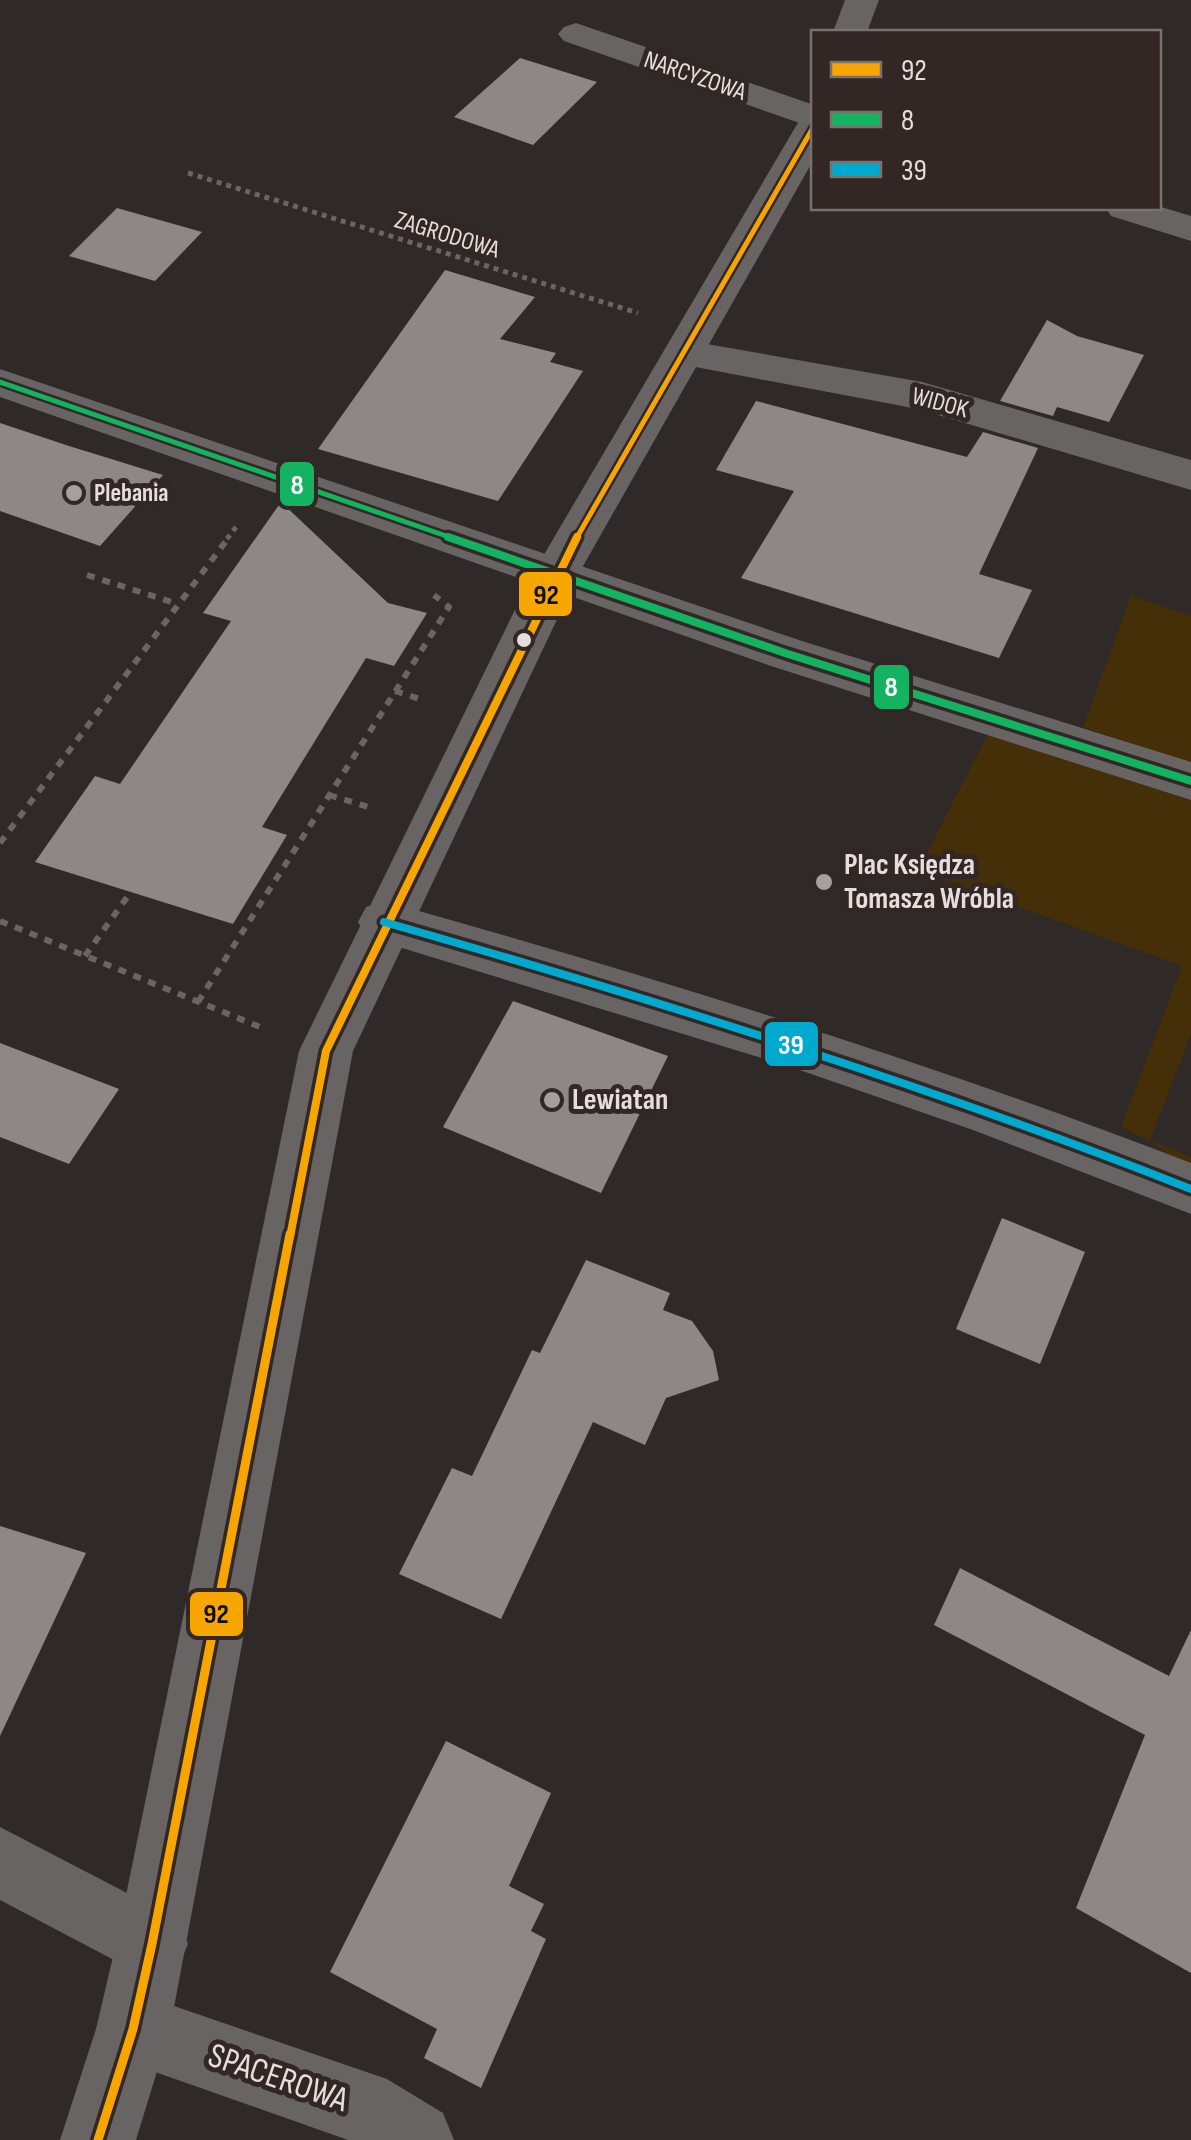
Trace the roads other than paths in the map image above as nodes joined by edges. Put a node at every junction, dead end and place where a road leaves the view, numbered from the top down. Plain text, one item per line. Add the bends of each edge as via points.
1 (862, 0) edge
2 (851, 30) edge
3 (576, 34) dead end
4 (811, 116) edge
5 (811, 131) edge
6 (1131, 210) edge
7 (1191, 229) edge
8 (690, 342) junction
9 (0, 382) edge
10 (1191, 475) edge
11 (556, 575) junction
12 (1191, 782) edge
13 (384, 922) junction
14 (1191, 1189) edge
15 (0, 1862) edge
16 (152, 1944) junction
17 (133, 2029) junction
18 (98, 2140) edge
19 (416, 2140) edge

1 - 2 street
3 - 4 street, NARCYZOWA
5 - 8 street
6 - 7 street
8 - 10 street, WIDOK via 922,396
8 - 11 street
9 - 11 street
11 - 12 street
11 - 13 street
13 - 14 street via 708,1014
13 - 16 street via 326,1051
15 - 16 street
16 - 17 street
17 - 18 street
17 - 19 street, SPACEROWA via 361,2106

